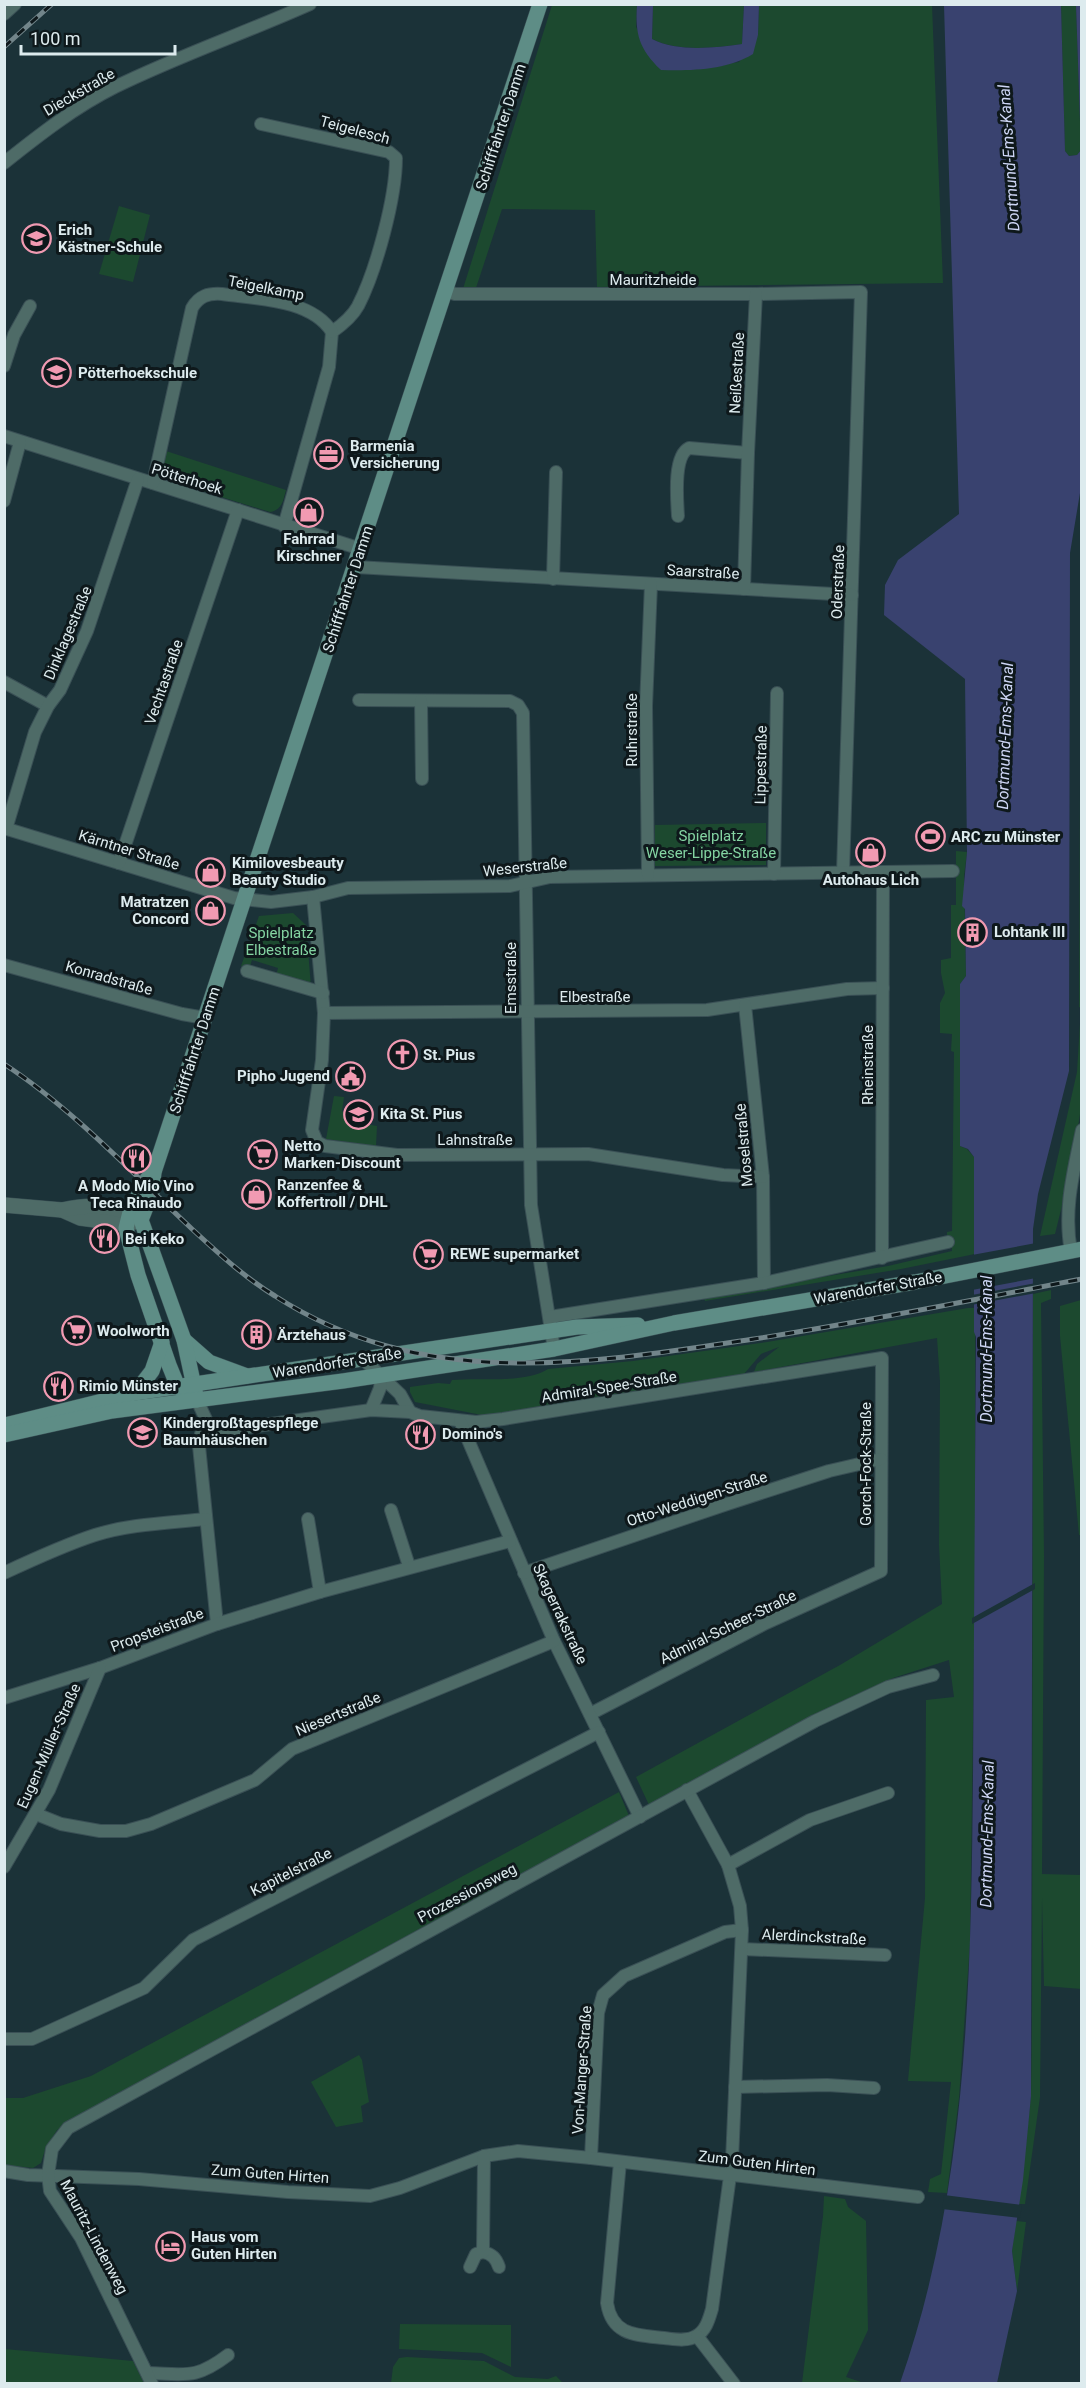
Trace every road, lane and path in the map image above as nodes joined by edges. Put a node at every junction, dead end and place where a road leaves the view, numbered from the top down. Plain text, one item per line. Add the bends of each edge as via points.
1 (15, 4) edge
2 (310, 4) edge
3 (540, 4) edge
4 (4, 14) edge
5 (261, 124) dead end
6 (4, 163) edge
7 (446, 291) junction
8 (861, 292) joint
9 (756, 294) junction
10 (30, 306) dead end
11 (332, 332) junction
12 (4, 366) edge
13 (4, 436) edge
14 (20, 442) junction
15 (748, 453) junction
16 (556, 472) dead end
17 (138, 479) junction
18 (153, 483) junction
19 (4, 501) edge
20 (238, 510) junction
21 (678, 516) dead end
22 (284, 526) junction
23 (362, 549) junction
24 (356, 567) junction
25 (553, 579) junction
26 (651, 584) junction
27 (744, 589) junction
28 (852, 595) junction
29 (4, 682) edge
30 (777, 693) dead end
31 (359, 700) dead end
32 (421, 701) junction
33 (48, 706) junction
34 (422, 779) dead end
35 (5, 828) edge
36 (119, 863) junction
37 (953, 871) dead end
38 (843, 873) junction
39 (883, 873) junction
40 (774, 874) junction
41 (648, 875) junction
42 (525, 883) junction
43 (313, 897) junction
44 (245, 901) junction
45 (4, 965) edge
46 (247, 971) dead end
47 (883, 988) junction
48 (323, 993) junction
49 (745, 1005) junction
50 (526, 1012) junction
51 (324, 1013) junction
52 (205, 1018) junction
53 (1082, 1130) edge
54 (528, 1156) junction
55 (764, 1177) junction
56 (1077, 1179) edge
57 (4, 1205) edge
58 (132, 1219) junction
59 (948, 1242) dead end
60 (1076, 1250) edge
61 (882, 1258) junction
62 (764, 1283) junction
63 (674, 1323) junction
64 (551, 1324) junction
65 (184, 1340) junction
66 (162, 1342) junction
67 (554, 1349) junction
68 (882, 1358) joint
69 (364, 1360) junction
70 (381, 1376) junction
71 (250, 1377) junction
72 (189, 1391) junction
73 (135, 1393) junction
74 (371, 1410) junction
75 (410, 1412) junction
76 (460, 1421) junction
77 (4, 1425) edge
78 (209, 1426) junction
79 (4, 1435) edge
80 (881, 1459) junction
81 (391, 1510) dead end
82 (206, 1519) junction
83 (308, 1519) dead end
84 (510, 1540) junction
85 (409, 1566) junction
86 (881, 1571) joint
87 (4, 1573) edge
88 (524, 1573) junction
89 (320, 1592) junction
90 (217, 1624) junction
91 (554, 1641) junction
92 (100, 1668) junction
93 (933, 1675) dead end
94 (4, 1698) edge
95 (590, 1714) junction
96 (599, 1732) junction
97 (687, 1790) junction
98 (888, 1793) dead end
99 (36, 1814) junction
100 (640, 1817) junction
101 (728, 1865) junction
102 (4, 1867) edge
103 (742, 1930) junction
104 (742, 1948) junction
105 (885, 1955) dead end
106 (4, 2039) edge
107 (735, 2086) junction
108 (874, 2088) dead end
109 (484, 2156) junction
110 (591, 2158) junction
111 (621, 2162) junction
112 (4, 2170) edge
113 (48, 2175) junction
114 (730, 2175) junction
115 (918, 2197) dead end
116 (483, 2252) junction
117 (470, 2266) dead end
118 (499, 2267) dead end
119 (697, 2336) junction
120 (228, 2355) dead end
121 (150, 2378) edge
122 (734, 2384) edge

1 - 4 street
2 - 6 street, Dieckstraße via 113,88 47,128
3 - 7 main road, Schifffahrter Damm
5 - 11 street, Teigelesch via 389,152 396,158 393,197 373,268 357,307
7 - 9 street, Mauritzheide via 531,295
7 - 23 main road, Schifffahrter Damm
8 - 9 street, Mauritzheide
8 - 28 street, Oderstraße
9 - 15 street, Neißestraße
10 - 12 street via 14,335
11 - 18 street, Teigelkamp via 316,315 291,305 212,293 199,299 192,308
11 - 22 street via 329,367
13 - 14 street, Pötterhoek
14 - 17 street, Pötterhoek
14 - 19 street
15 - 21 street via 690,448 685,451 679,462
15 - 27 street, Neißestraße
16 - 25 street
17 - 18 street, Pötterhoek
17 - 33 street, Dinklagestraße via 87,631 60,690
18 - 20 street, Pötterhoek
20 - 22 street, Pötterhoek
20 - 36 street, Vechtastraße
22 - 23 street, Pötterhoek
23 - 24 main road, Schifffahrter Damm
24 - 25 street, Saarstraße
24 - 44 main road, Schifffahrter Damm
25 - 26 street, Saarstraße
26 - 27 street, Saarstraße
26 - 41 street, Ruhrstraße via 645,706
27 - 28 street, Saarstraße
28 - 38 street, Oderstraße
29 - 33 street
30 - 40 street, Lippestraße
31 - 32 street, Emsstraße
32 - 34 street
32 - 42 street, Emsstraße via 510,702 523,713
33 - 35 street, Dinklagestraße
35 - 36 street, Kärntner Straße
36 - 44 street, Kärntner Straße
37 - 39 street, Weserstraße
38 - 39 street, Weserstraße
38 - 40 street, Weserstraße
39 - 47 street, Rheinstraße
40 - 41 street, Weserstraße
41 - 42 street, Weserstraße via 550,876
42 - 43 street, Weserstraße via 490,887 348,888
42 - 50 street, Emsstraße
43 - 44 street, Weserstraße via 271,903
43 - 48 street
44 - 52 main road, Schifffahrter Damm
45 - 52 street, Konradstraße
46 - 48 street
47 - 49 street, Elbestraße via 847,989
47 - 61 street, Rheinstraße
48 - 51 street
49 - 50 street, Elbestraße via 658,1012
49 - 55 street, Moselstraße
50 - 51 street, Elbestraße
50 - 54 street, Emsstraße
51 - 54 street, Lahnstraße via 312,1130 317,1142 373,1153
52 - 58 main road, Schifffahrter Damm via 154,1172 147,1179
53 - 56 street
54 - 55 street, Lahnstraße via 588,1154 723,1175
54 - 64 street, Emsstraße via 531,1205
55 - 62 street, Moselstraße
56 - 60 street via 1067,1233
57 - 58 street via 62,1210 80,1218
58 - 65 main road
58 - 66 main road via 138,1275
59 - 61 street, Warendorfer Straße
60 - 63 main road, Warendorfer Straße
61 - 62 street, Warendorfer Straße
62 - 64 street, Warendorfer Straße
63 - 64 main road, Warendorfer Straße via 577,1327
63 - 67 main road, Warendorfer Straße
64 - 67 street, Emsstraße
64 - 69 main road, Warendorfer Straße
65 - 71 main road via 208,1362
65 - 72 main road
66 - 72 main road
66 - 73 main road via 152,1371
67 - 70 main road, Warendorfer Straße
68 - 76 street, Admiral-Spee-Straße via 504,1419
68 - 80 street, Gorch-Fock-Straße
69 - 70 street
69 - 71 main road, Warendorfer Straße
70 - 72 main road, Warendorfer Straße
70 - 74 street, Warendorfer Straße
70 - 75 street via 400,1394
71 - 72 main road, Warendorfer Straße
72 - 73 main road, Warendorfer Straße
72 - 78 street
72 - 79 main road, Warendorfer Straße
73 - 77 main road, Warendorfer Straße
74 - 75 street
74 - 78 street via 221,1431
75 - 76 street, Admiral-Spee-Straße
76 - 84 street, Skagerrakstraße
78 - 82 street via 201,1434 199,1446
80 - 86 street, Gorch-Fock-Straße
80 - 88 street, Otto-Weddigen-Straße via 724,1505
81 - 85 street
82 - 87 street via 96,1534
82 - 90 street
83 - 89 street
84 - 85 street, Propsteistraße
84 - 88 street, Skagerrakstraße
85 - 89 street, Propsteistraße
86 - 95 street, Admiral-Scheer-Straße via 766,1623
88 - 91 street, Skagerrakstraße
89 - 90 street, Propsteistraße
90 - 92 street, Propsteistraße
91 - 95 street, Skagerrakstraße
91 - 99 street, Niesertstraße via 292,1749 255,1780 151,1824 126,1831 100,1831 61,1824
92 - 94 street, Propsteistraße
92 - 99 street, Eugen-Müller-Straße
93 - 97 street, Prozessionsweg via 888,1687 815,1721
95 - 96 street, Skagerrakstraße
96 - 100 street, Skagerrakstraße
96 - 106 street, Kapitelstraße via 194,1940 144,1988 32,2039
97 - 100 street, Prozessionsweg
97 - 101 street, Alerdinckstraße
98 - 101 street via 810,1820
99 - 102 street, Eugen-Müller-Straße
100 - 113 street, Prozessionsweg via 68,2128 52,2149
101 - 103 street, Alerdinckstraße via 740,1906
103 - 104 street, Alerdinckstraße
103 - 110 street, Von-Manger-Straße via 725,1932 624,1976 603,1995 598,2013
104 - 105 street, Alerdinckstraße
104 - 107 street, Alerdinckstraße
107 - 108 street
107 - 114 street, Alerdinckstraße
109 - 110 street, Zum Guten Hirten via 518,2151
109 - 113 street, Zum Guten Hirten via 370,2196
109 - 116 street
110 - 111 street, Zum Guten Hirten
111 - 114 street, Zum Guten Hirten
111 - 119 street via 609,2314 630,2334 681,2340
112 - 113 street, Mauritz-Lindenweg
113 - 121 street, Mauritz-Lindenweg via 50,2191 81,2238
114 - 115 street, Zum Guten Hirten
114 - 119 street, Alerdinckstraße via 712,2309 709,2321
116 - 117 street via 476,2254
116 - 118 street via 497,2260
119 - 122 street
120 - 121 street via 193,2375

